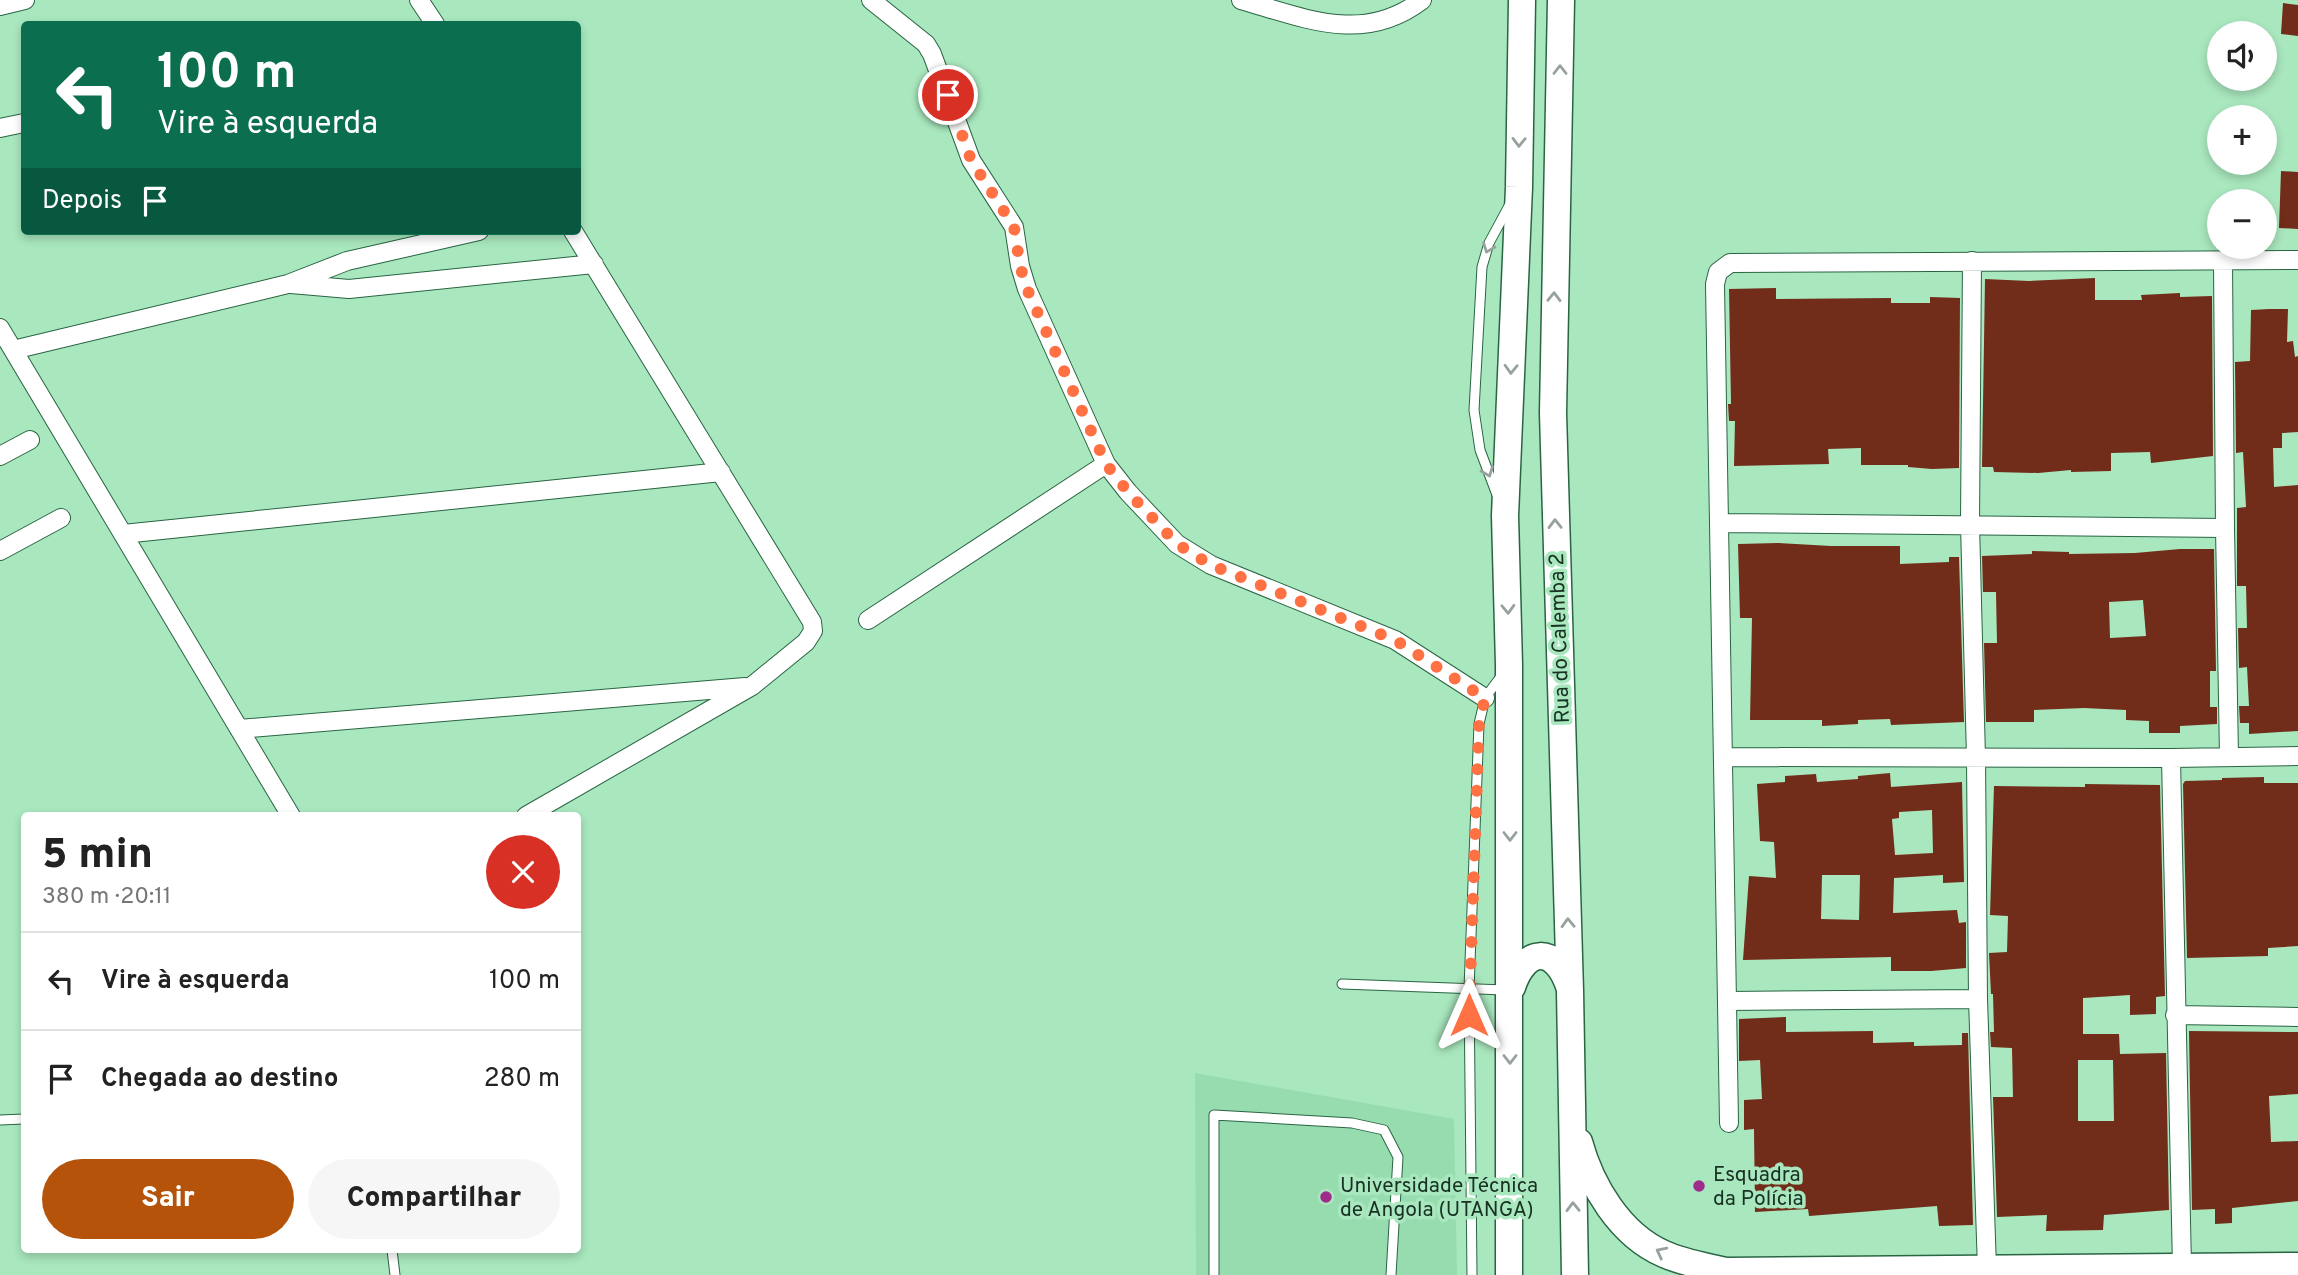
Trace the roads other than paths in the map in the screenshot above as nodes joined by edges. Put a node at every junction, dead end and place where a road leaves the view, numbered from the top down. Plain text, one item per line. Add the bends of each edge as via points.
1 (25, 0) edge
2 (419, 0) edge
3 (871, 0) edge
4 (1241, 0) edge
5 (1422, 0) edge
6 (1522, 0) edge
7 (1561, 0) edge
8 (0, 6) edge
9 (433, 21) edge
10 (21, 123) edge
11 (0, 128) edge
12 (1518, 187) junction
13 (461, 235) edge
14 (576, 235) edge
15 (2298, 260) edge
16 (1972, 261) junction
17 (2223, 261) junction
18 (594, 264) junction
19 (288, 284) junction
20 (1, 333) edge
21 (13, 350) junction
22 (30, 440) dead end
23 (0, 456) edge
24 (1106, 464) junction
25 (721, 472) junction
26 (1505, 516) junction
27 (61, 518) dead end
28 (1719, 523) junction
29 (1970, 524) junction
30 (2225, 528) junction
31 (123, 534) junction
32 (0, 551) edge
33 (868, 620) dead end
34 (1509, 665) junction
35 (752, 687) junction
36 (1485, 698) junction
37 (239, 729) junction
38 (2298, 756) edge
39 (1723, 757) junction
40 (2230, 757) junction
41 (1976, 758) junction
42 (2171, 758) junction
43 (288, 812) edge
44 (533, 812) edge
45 (1342, 984) dead end
46 (1469, 989) junction
47 (1511, 991) junction
48 (1570, 991) junction
49 (1978, 999) junction
50 (1727, 1001) junction
51 (2175, 1016) junction
52 (2298, 1017) edge
53 (1571, 1105) junction
54 (21, 1119) edge
55 (0, 1120) edge
56 (1729, 1123) dead end
57 (392, 1253) edge
58 (2298, 1266) edge
59 (2182, 1267) junction
60 (1987, 1269) junction
61 (1722, 1274) edge
62 (395, 1275) edge
63 (1214, 1275) edge
64 (1391, 1275) edge
65 (1472, 1275) edge
66 (1509, 1275) edge
67 (1575, 1275) edge

1 - 8 street
2 - 9 street
3 - 24 street via 926,44 932,54 971,160 1014,227 1027,289
4 - 5 street via 1316,22 1362,25 1399,16
6 -> 12 main road
48 -> 7 main road, Rua do Calemba 2 via 1553,413
10 - 11 street
12 -> 26 main road
12 -> 26 lane via 1482,267 1474,410 1480,450
13 - 19 street via 347,261
14 - 18 street
15 - 17 street
16 - 17 street
16 - 28 street via 1723,266 1715,284
16 - 29 street
17 - 30 street
18 - 19 street via 349,289
18 - 25 street
19 - 21 street
20 - 21 street
21 - 31 street
22 - 23 street
24 - 33 street
24 - 36 street via 1144,510 1190,553 1395,640
25 - 31 street
25 - 35 street via 812,622 813,631 806,642
26 -> 34 main road
27 - 32 street
28 - 29 street
28 - 39 street
29 - 30 street
29 - 41 street
30 - 40 street
31 - 37 street
34 - 36 lane
34 -> 47 main road
35 - 37 street
35 - 44 street
36 - 46 lane via 1479,724
37 - 43 street
38 - 40 street
39 - 41 street
39 - 50 street
40 - 42 street
41 - 42 street
41 - 49 street
42 - 51 street
45 - 46 lane
46 - 47 lane
46 - 65 lane
47 - 48 main road via 1520,968 1539,955 1560,966
47 -> 66 main road
48 - 53 main road, Rua do Calemba 2
49 - 50 street
49 - 60 street
50 - 56 street
51 - 52 street
51 - 59 street
61 -> 53 main road via 1660,1253 1625,1225 1604,1200 1585,1164
67 -> 53 main road, Rua do Calemba 2
54 - 55 lane
57 - 62 lane
58 - 59 main road
59 - 60 main road
60 - 61 main road
63 - 64 lane via 1214,1115 1352,1123 1384,1130 1398,1157

